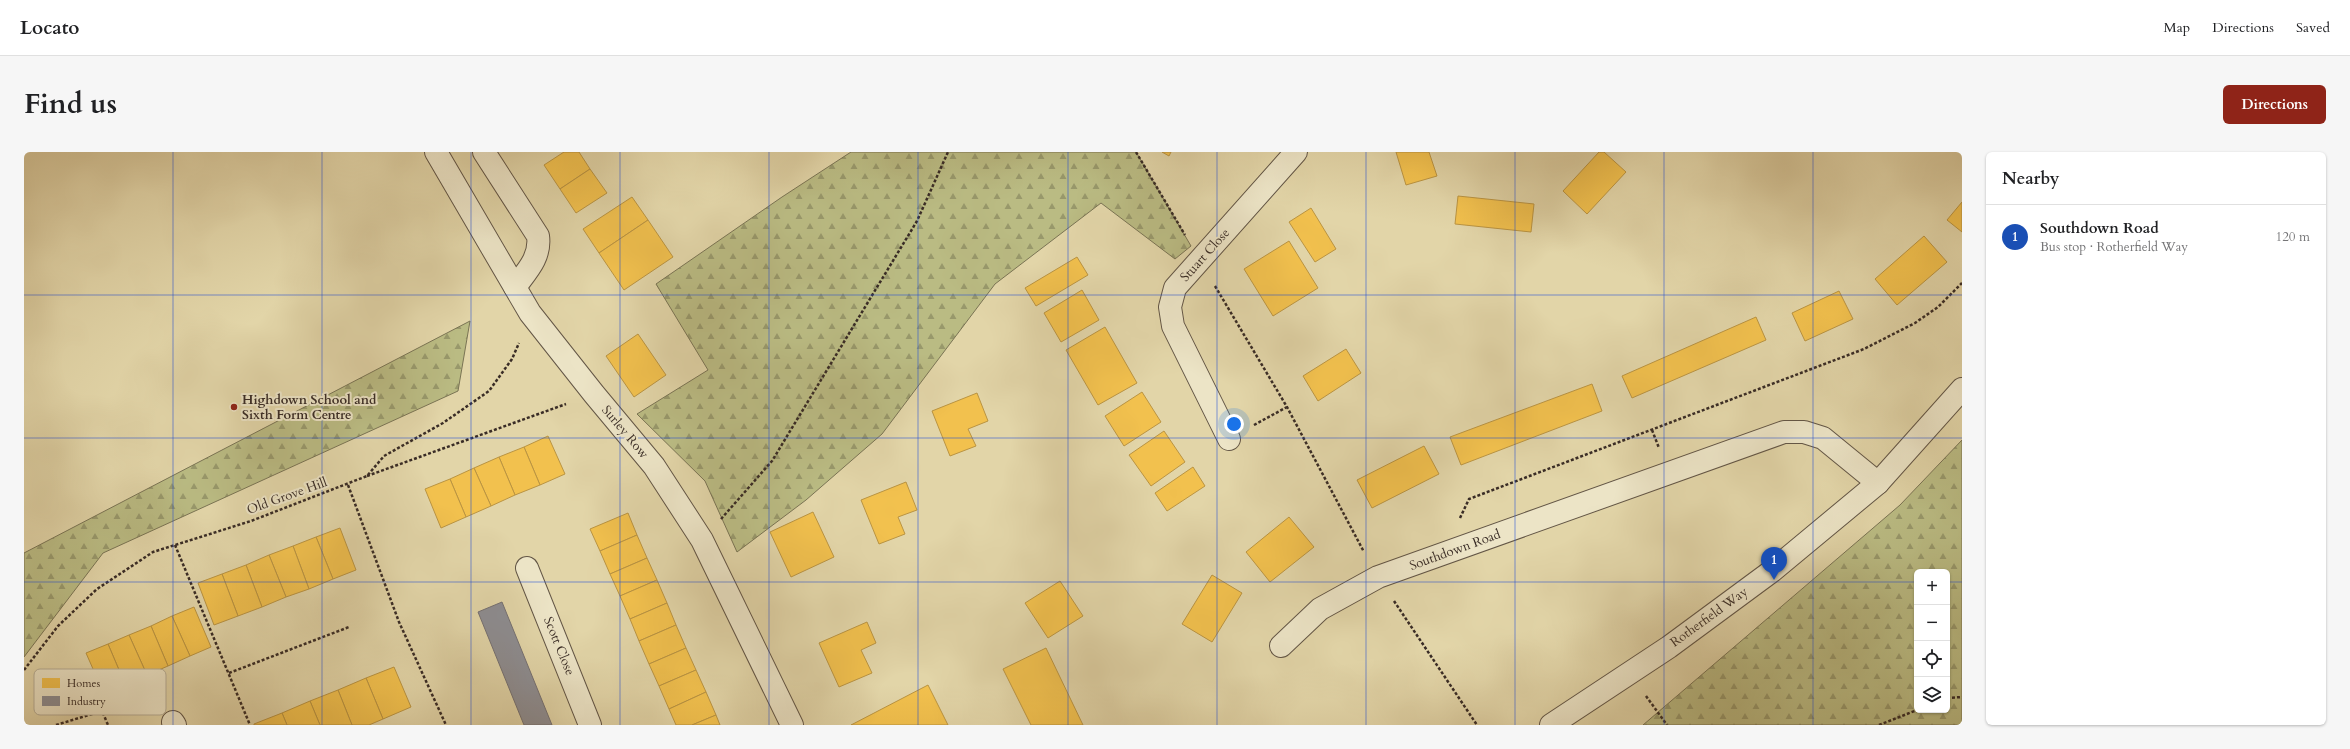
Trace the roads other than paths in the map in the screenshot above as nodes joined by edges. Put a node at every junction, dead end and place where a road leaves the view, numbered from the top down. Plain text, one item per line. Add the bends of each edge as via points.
1 (436, 152) edge
2 (484, 152) edge
3 (1296, 152) edge
4 (515, 287) junction
5 (1962, 389) edge
6 (1229, 439) road end
7 (1878, 483) junction
8 (527, 568) dead end
9 (1281, 646) dead end
10 (590, 725) edge
11 (792, 725) edge
12 (1551, 725) edge

1 - 4 street, Surley Row
2 - 4 street via 538,236 540,247 536,257
3 - 6 street, Stuart Close via 1175,288 1170,307 1173,326
4 - 11 street, Surley Row via 530,313 654,466 702,540
5 - 7 street
7 - 9 street, Southdown Road via 1824,438 1804,432 1784,432 1378,578 1320,609
7 - 12 street, Rotherfield Way via 1772,571 1668,647
8 - 10 street, Scott Close

